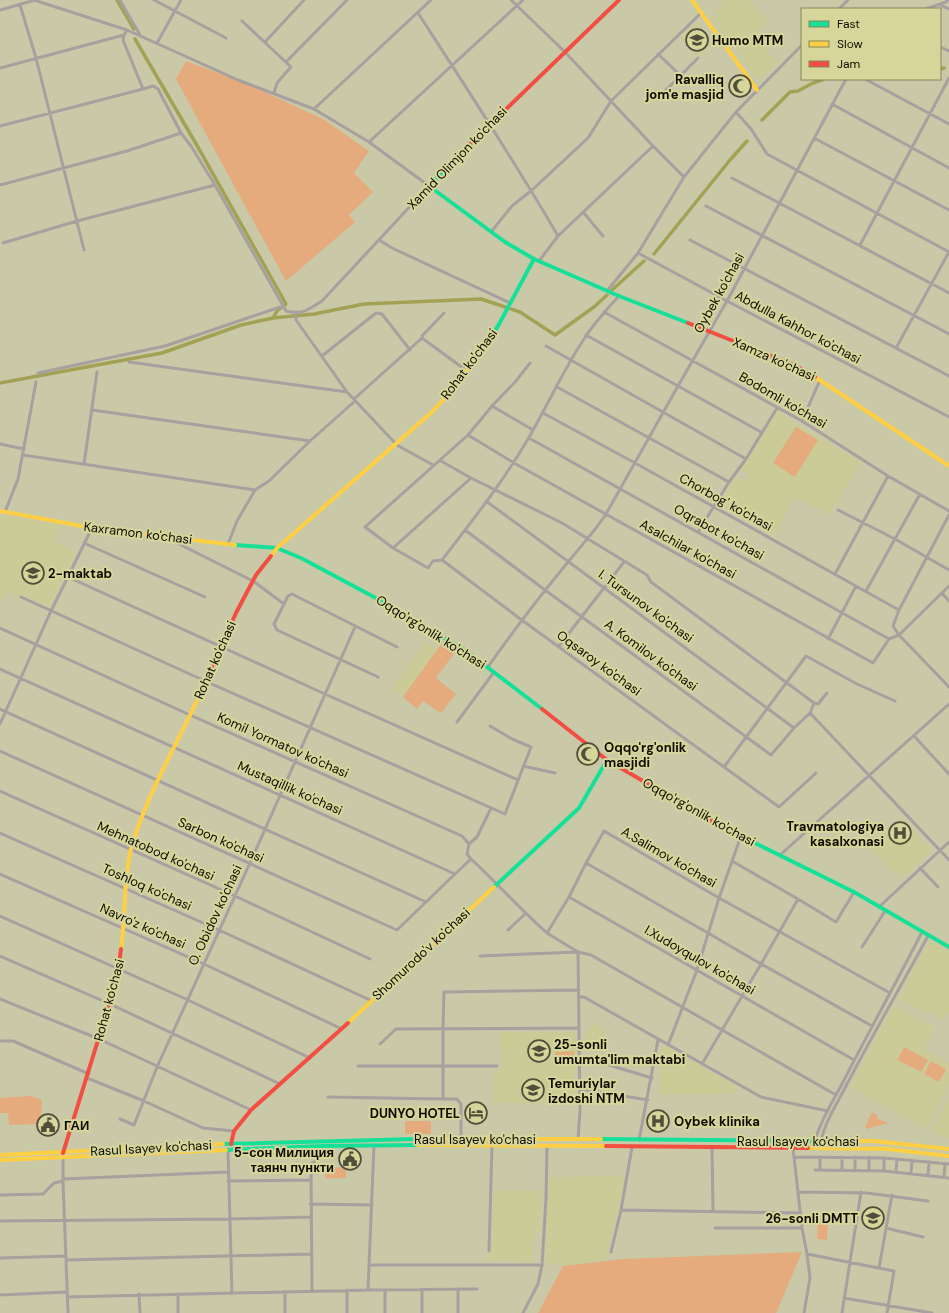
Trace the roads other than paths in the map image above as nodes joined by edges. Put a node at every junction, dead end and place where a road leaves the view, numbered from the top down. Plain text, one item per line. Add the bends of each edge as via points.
1 (35, 0) edge
2 (120, 0) edge
3 (154, 0) edge
4 (181, 0) edge
5 (304, 0) edge
6 (347, 0) edge
7 (431, 0) edge
8 (511, 0) edge
9 (523, 0) edge
10 (619, 0) edge
11 (692, 0) edge
12 (848, 0) edge
13 (948, 0) edge
14 (939, 4) junction
15 (20, 5) junction
16 (517, 5) junction
17 (840, 8) edge
18 (929, 8) edge
19 (949, 9) edge
20 (0, 10) edge
21 (175, 11) junction
22 (701, 12) junction
23 (418, 14) junction
24 (242, 21) dead end
25 (127, 30) junction
26 (124, 35) junction
27 (140, 36) junction
28 (226, 38) dead end
29 (265, 42) junction
30 (157, 43) junction
31 (801, 47) edge
32 (564, 51) junction
33 (658, 54) junction
34 (36, 58) junction
35 (698, 58) dead end
36 (286, 62) junction
37 (452, 66) junction
38 (0, 68) edge
39 (681, 76) junction
40 (949, 79) edge
41 (845, 80) edge
42 (867, 80) edge
43 (143, 89) junction
44 (757, 90) junction
45 (274, 94) junction
46 (657, 99) dead end
47 (611, 101) junction
48 (832, 104) junction
49 (314, 109) junction
50 (736, 112) junction
51 (49, 113) junction
52 (930, 114) junction
53 (490, 123) junction
54 (949, 124) edge
55 (0, 126) edge
56 (181, 133) junction
57 (814, 138) junction
58 (369, 142) junction
59 (653, 146) junction
60 (913, 148) junction
61 (63, 168) junction
62 (949, 168) edge
63 (798, 170) junction
64 (684, 177) junction
65 (732, 178) dead end
66 (895, 181) junction
67 (0, 185) edge
68 (215, 185) junction
69 (430, 186) junction
70 (532, 190) junction
71 (780, 203) junction
72 (706, 206) dead end
73 (949, 210) edge
74 (583, 212) junction
75 (878, 213) junction
76 (77, 221) junction
77 (492, 232) junction
78 (558, 236) junction
79 (604, 236) dead end
80 (762, 236) junction
81 (379, 240) junction
82 (690, 240) dead end
83 (3, 243) dead end
84 (860, 245) junction
85 (84, 250) dead end
86 (949, 252) edge
87 (638, 253) junction
88 (536, 260) junction
89 (744, 269) junction
90 (931, 283) junction
91 (607, 291) junction
92 (949, 293) edge
93 (619, 296) junction
94 (727, 301) junction
95 (510, 303) junction
96 (283, 306) junction
97 (604, 312) junction
98 (444, 313) dead end
99 (296, 314) junction
100 (913, 316) junction
101 (710, 331) junction
102 (949, 334) edge
103 (586, 335) junction
104 (422, 338) junction
105 (546, 346) dead end
106 (896, 348) junction
107 (410, 350) junction
108 (322, 356) junction
109 (571, 360) junction
110 (692, 360) junction
111 (129, 362) dead end
112 (530, 363) dead end
113 (467, 371) junction
114 (97, 372) dead end
115 (38, 373) dead end
116 (949, 376) edge
117 (820, 380) junction
118 (36, 382) dead end
119 (678, 386) junction
120 (557, 387) junction
121 (347, 392) junction
122 (354, 400) junction
123 (492, 406) junction
124 (777, 408) junction
125 (92, 410) junction
126 (664, 412) junction
127 (543, 413) junction
128 (949, 417) edge
129 (802, 421) junction
130 (533, 430) junction
131 (761, 432) junction
132 (468, 435) junction
133 (529, 438) junction
134 (649, 438) junction
135 (310, 441) junction
136 (0, 444) edge
137 (396, 444) junction
138 (24, 449) junction
139 (23, 455) junction
140 (746, 459) junction
141 (440, 461) junction
142 (514, 463) junction
143 (635, 463) junction
144 (84, 464) junction
145 (433, 465) junction
146 (949, 466) edge
147 (888, 476) junction
148 (471, 478) junction
149 (729, 482) junction
150 (621, 488) junction
151 (255, 490) junction
152 (495, 490) junction
153 (920, 494) junction
154 (486, 501) junction
155 (714, 507) junction
156 (838, 510) dead end
157 (949, 511) edge
158 (2, 512) edge
159 (606, 514) junction
160 (949, 516) edge
161 (863, 523) junction
162 (92, 528) junction
163 (465, 530) junction
164 (698, 532) junction
165 (164, 536) junction
166 (586, 539) junction
167 (895, 539) junction
168 (84, 543) junction
169 (228, 544) junction
170 (277, 548) junction
171 (393, 548) junction
172 (928, 558) junction
173 (442, 560) junction
174 (568, 561) junction
175 (624, 562) junction
176 (949, 570) edge
177 (834, 574) junction
178 (68, 577) junction
179 (253, 581) junction
180 (856, 586) junction
181 (949, 586) edge
182 (604, 588) junction
183 (545, 590) junction
184 (866, 592) junction
185 (942, 593) junction
186 (21, 597) dead end
187 (205, 597) dead end
188 (949, 601) edge
189 (284, 604) junction
190 (899, 610) junction
191 (51, 611) junction
192 (842, 612) junction
193 (582, 617) junction
194 (522, 620) junction
195 (355, 627) junction
196 (0, 628) edge
197 (899, 635) junction
198 (889, 638) junction
199 (828, 639) junction
200 (36, 644) junction
201 (220, 646) junction
202 (559, 646) junction
203 (397, 647) dead end
204 (340, 660) junction
205 (488, 666) junction
206 (0, 668) edge
207 (494, 672) junction
208 (378, 677) dead end
209 (21, 678) junction
210 (205, 681) junction
211 (786, 682) junction
212 (949, 687) edge
213 (827, 693) dead end
214 (325, 694) junction
215 (895, 701) dead end
216 (814, 703) junction
217 (949, 704) edge
218 (767, 707) junction
219 (0, 709) edge
220 (5, 712) junction
221 (810, 713) junction
222 (190, 715) junction
223 (457, 722) dead end
224 (0, 724) edge
225 (490, 726) dead end
226 (311, 727) junction
227 (794, 728) junction
228 (745, 736) junction
229 (914, 736) junction
230 (175, 747) junction
231 (0, 751) edge
232 (607, 760) junction
233 (295, 761) junction
234 (523, 766) junction
235 (724, 767) junction
236 (816, 773) dead end
237 (555, 774) dead end
238 (949, 774) edge
239 (869, 777) junction
240 (518, 780) junction
241 (158, 781) junction
242 (0, 791) edge
243 (280, 794) junction
244 (491, 808) junction
245 (142, 815) junction
246 (265, 829) junction
247 (0, 833) edge
248 (741, 836) junction
249 (949, 842) edge
250 (469, 844) junction
251 (940, 850) junction
252 (131, 851) junction
253 (780, 855) junction
254 (471, 859) junction
255 (949, 860) edge
256 (732, 861) junction
257 (250, 863) junction
258 (586, 863) junction
259 (920, 868) junction
260 (0, 874) edge
261 (455, 874) junction
262 (496, 883) junction
263 (938, 887) dead end
264 (126, 889) junction
265 (854, 892) junction
266 (235, 896) junction
267 (569, 897) junction
268 (719, 898) junction
269 (798, 900) junction
270 (426, 902) junction
271 (879, 907) junction
272 (885, 911) junction
273 (525, 914) junction
274 (0, 916) edge
275 (124, 929) junction
276 (219, 930) junction
277 (508, 930) dead end
278 (780, 931) junction
279 (922, 932) junction
280 (547, 933) junction
281 (708, 933) junction
282 (928, 936) junction
283 (862, 947) dead end
284 (949, 947) edge
285 (578, 952) junction
286 (0, 956) edge
287 (480, 956) dead end
288 (370, 959) dead end
289 (204, 964) junction
290 (761, 964) junction
291 (119, 970) junction
292 (697, 970) junction
293 (579, 990) junction
294 (890, 993) junction
295 (742, 996) junction
296 (579, 997) junction
297 (0, 999) edge
298 (887, 999) junction
299 (188, 1000) junction
300 (372, 1001) junction
301 (892, 1001) junction
302 (110, 1004) junction
303 (683, 1007) junction
304 (872, 1026) junction
305 (443, 1028) junction
306 (579, 1028) junction
307 (342, 1029) junction
308 (723, 1030) junction
309 (173, 1034) junction
310 (99, 1039) junction
311 (0, 1040) edge
312 (658, 1040) junction
313 (380, 1044) dead end
314 (668, 1045) junction
315 (579, 1056) junction
316 (310, 1058) junction
317 (854, 1060) junction
318 (702, 1064) junction
319 (358, 1066) dead end
320 (443, 1066) junction
321 (497, 1066) dead end
322 (157, 1067) junction
323 (88, 1076) junction
324 (652, 1078) junction
325 (280, 1084) junction
326 (580, 1089) junction
327 (836, 1095) junction
328 (328, 1097) dead end
329 (443, 1099) junction
330 (648, 1100) junction
331 (144, 1101) junction
332 (251, 1110) junction
333 (828, 1110) junction
334 (833, 1112) junction
335 (120, 1119) dead end
336 (234, 1131) junction
337 (492, 1138) junction
338 (460, 1139) junction
339 (578, 1139) junction
340 (640, 1140) junction
341 (814, 1141) junction
342 (821, 1141) junction
343 (231, 1144) junction
344 (374, 1145) junction
345 (492, 1145) junction
346 (323, 1146) junction
347 (547, 1146) junction
348 (632, 1147) junction
349 (712, 1147) junction
350 (793, 1148) junction
351 (814, 1148) junction
352 (821, 1148) junction
353 (228, 1149) junction
354 (949, 1149) edge
355 (0, 1155) edge
356 (63, 1155) junction
357 (949, 1156) edge
358 (794, 1157) junction
359 (820, 1157) junction
360 (842, 1157) junction
361 (855, 1157) junction
362 (869, 1157) junction
363 (884, 1158) junction
364 (897, 1159) junction
365 (0, 1160) edge
366 (912, 1160) junction
367 (929, 1162) junction
368 (947, 1164) edge
369 (815, 1170) dead end
370 (820, 1170) junction
371 (842, 1170) junction
372 (856, 1170) junction
373 (869, 1171) junction
374 (884, 1171) junction
375 (228, 1172) junction
376 (896, 1172) junction
377 (911, 1174) junction
378 (928, 1176) junction
379 (944, 1177) junction
380 (949, 1178) edge
381 (63, 1180) junction
382 (311, 1180) junction
383 (228, 1181) junction
384 (798, 1192) junction
385 (861, 1192) junction
386 (0, 1195) edge
387 (892, 1195) junction
388 (928, 1202) dead end
389 (310, 1204) junction
390 (372, 1205) junction
391 (621, 1210) junction
392 (713, 1211) junction
393 (800, 1213) junction
394 (310, 1217) junction
395 (229, 1219) junction
396 (0, 1221) edge
397 (65, 1221) junction
398 (715, 1228) dead end
399 (802, 1228) junction
400 (886, 1228) junction
401 (923, 1237) dead end
402 (489, 1251) dead end
403 (611, 1252) dead end
404 (311, 1254) junction
405 (807, 1254) junction
406 (230, 1256) junction
407 (0, 1258) edge
408 (66, 1258) junction
409 (849, 1262) junction
410 (370, 1265) junction
411 (542, 1265) junction
412 (879, 1268) junction
413 (347, 1290) junction
414 (368, 1290) junction
415 (385, 1290) junction
416 (422, 1290) junction
417 (458, 1290) junction
418 (477, 1290) dead end
419 (312, 1291) junction
420 (285, 1292) junction
421 (67, 1294) junction
422 (139, 1294) junction
423 (178, 1294) junction
424 (232, 1294) junction
425 (0, 1295) edge
426 (844, 1298) junction
427 (888, 1305) junction
428 (68, 1313) edge
429 (140, 1313) edge
430 (178, 1313) edge
431 (285, 1313) edge
432 (347, 1313) edge
433 (385, 1313) edge
434 (422, 1313) edge
435 (458, 1313) edge
436 (523, 1313) edge
437 (804, 1313) edge
438 (842, 1313) edge
439 (887, 1313) edge
440 (932, 1313) edge

1 - 15 street
1 - 25 street
2 - 27 street
3 - 21 street
4 - 21 street
5 - 29 street
6 - 36 street
7 - 23 street
8 - 16 street
9 - 16 street
10 - 32 main road, Xamid Olimjon ko'chasi
11 - 22 main road
12 - 17 street
13 - 14 street
14 - 18 street
14 - 19 street
15 - 20 street
15 - 34 street
16 - 32 street
16 - 37 street
21 - 28 street
21 - 30 street
22 - 33 street
22 - 44 main road
23 - 37 street
23 - 49 street
24 - 29 street
25 - 26 street
25 - 27 street
26 - 34 street
26 - 43 street via 123,40
27 - 30 street
29 - 36 street
30 - 45 street
31 - 44 street
32 - 47 street
32 - 53 main road, Xamid Olimjon ko'chasi
33 - 39 street
33 - 47 street
34 - 38 street
34 - 51 street
35 - 39 street
36 - 45 street via 291,66 278,83
37 - 53 street
37 - 58 street
39 - 46 street
40 - 52 street
41 - 48 street, Oybek ko'chasi
42 - 52 street
43 - 51 street
43 - 56 street via 153,86 158,89
44 - 50 street
45 - 49 street
47 - 59 street
47 - 70 street via 588,138
48 - 57 street, Oybek ko'chasi
48 - 60 street
49 - 58 street
50 - 63 street via 767,154
50 - 64 street
51 - 55 street
51 - 61 street
52 - 54 street
52 - 60 street
53 - 69 main road, Xamid Olimjon ko'chasi
53 - 70 street
56 - 61 street
56 - 68 street
57 - 63 street, Oybek ko'chasi
57 - 66 street
58 - 69 street
59 - 64 street
59 - 74 street
60 - 62 street
60 - 66 street
61 - 67 street
61 - 76 street
63 - 71 street, Oybek ko'chasi
63 - 75 street
64 - 87 street
65 - 71 street
66 - 73 street
66 - 75 street
68 - 76 street
68 - 96 street
69 - 77 main road, Xamza ko'chasi
69 - 81 street, Xamid Olimjon ko'chasi
70 - 77 street via 512,206
70 - 78 street
71 - 80 street, Oybek ko'chasi
71 - 84 street
72 - 80 street
74 - 78 street
74 - 79 street
75 - 84 street
75 - 86 street
76 - 83 street
76 - 85 street
77 - 88 main road, Xamza ko'chasi
78 - 88 street
80 - 89 street, Oybek ko'chasi
80 - 100 street
81 - 95 street
81 - 99 street, Xamid Olimjon ko'chasi via 322,301
82 - 89 street
84 - 90 street
86 - 90 street
87 - 91 street
87 - 94 street, Abdulla Kahhor ko'chasi
88 - 91 main road, Xamza ko'chasi
88 - 95 main road, Rohat ko'chasi
89 - 94 street, Oybek ko'chasi
89 - 106 street
90 - 92 street
90 - 100 street
91 - 93 main road, Xamza ko'chasi
93 - 97 street
93 - 101 main road, Xamza ko'chasi
94 - 101 street, Oybek ko'chasi
94 - 128 street, Abdulla Kahhor ko'chasi
95 - 113 main road, Rohat ko'chasi via 498,326
96 - 99 street via 286,311
96 - 115 street via 165,346
97 - 103 street
97 - 110 street, Bodomli ko'chasi
98 - 104 street
99 - 108 street via 296,320
100 - 102 street
100 - 106 street
101 - 110 street, Oybek ko'chasi
101 - 117 main road, Xamza ko'chasi via 794,365
103 - 109 street
103 - 119 street
104 - 107 street
104 - 113 street
105 - 109 street
106 - 116 street
107 - 108 street via 379,312
107 - 122 street
108 - 121 street
109 - 120 street
109 - 126 street
110 - 119 street, Oybek ko'chasi
110 - 124 street, Bodomli ko'chasi
111 - 121 street
112 - 123 street
113 - 137 main road, Rohat ko'chasi via 432,412
114 - 125 street
117 - 129 street
117 - 146 main road, Xamza ko'chasi
118 - 138 street
119 - 126 street, Oybek ko'chasi
119 - 131 street
120 - 127 street
120 - 134 street
121 - 122 street
122 - 135 street
122 - 137 street
123 - 130 street
123 - 132 street
124 - 129 street, Bodomli ko'chasi
124 - 131 street
125 - 135 street
125 - 144 street
126 - 134 street, Oybek ko'chasi
126 - 140 street
127 - 130 street
127 - 143 street, Chorbog' ko'chasi
129 - 147 street, Bodomli ko'chasi
130 - 133 street
131 - 140 street
132 - 141 street
132 - 142 street, Asalchilar ko'chasi
133 - 142 street
133 - 150 street, Oqrabot ko'chasi
134 - 143 street, Oybek ko'chasi
134 - 149 street
135 - 151 street
136 - 138 street
137 - 145 street
137 - 170 main road, Rohat ko'chasi
138 - 139 street
139 - 144 street
139 - 158 street via 18,479
140 - 149 street
141 - 145 street
141 - 148 street
142 - 152 street
142 - 159 street, Asalchilar ko'chasi
143 - 150 street, Oybek ko'chasi
143 - 155 street, Chorbog' ko'chasi
144 - 151 street
145 - 171 street via 365,528
147 - 153 street, Bodomli ko'chasi
147 - 161 street
148 - 152 street
148 - 171 street
149 - 155 street
150 - 159 street, Oybek ko'chasi
150 - 164 street, Oqrabot ko'chasi
151 - 169 street via 236,521
152 - 154 street
152 - 166 street via 562,523
153 - 157 street, Bodomli ko'chasi
153 - 167 street
154 - 163 street
154 - 174 street, I. Tursunov ko'chasi
155 - 164 street
155 - 177 street, Chorbog' ko'chasi
156 - 161 street
158 - 162 main road, Kaxramon ko'chasi
159 - 166 street, Oybek ko'chasi
159 - 199 street, Asalchilar ko'chasi
160 - 172 street
161 - 167 street
161 - 177 street
162 - 165 main road, Kaxramon ko'chasi
162 - 168 street
163 - 173 street
163 - 183 street, A. Komilov ko'chasi
164 - 192 street, Oqrabot ko'chasi
165 - 169 main road, Kaxramon ko'chasi
165 - 179 street
166 - 174 street, Oybek ko'chasi
166 - 175 street
167 - 172 street
167 - 184 street
168 - 178 street
168 - 187 street
169 - 170 main road, Kaxramon ko'chasi
170 - 179 main road, Rohat ko'chasi
170 - 205 main road, Oqqo'rg'onlik ko'chasi via 374,597
171 - 173 street via 428,568 433,561
172 - 176 street
172 - 190 street
173 - 194 street, Oqsaroy ko'chasi
174 - 182 street, I. Tursunov ko'chasi
174 - 183 street, Oybek ko'chasi
175 - 182 street
175 - 211 street via 647,575 651,582
177 - 180 street, Chorbog' ko'chasi
178 - 191 street
178 - 201 street
179 - 189 street
179 - 201 main road, Rohat ko'chasi
180 - 184 street, Chorbog' ko'chasi
180 - 192 street
181 - 185 street
182 - 193 street
182 - 218 street, I. Tursunov ko'chasi
183 - 193 street, A. Komilov ko'chasi
183 - 194 street, Oybek ko'chasi
184 - 190 street, Chorbog' ko'chasi
185 - 188 street
185 - 197 street
186 - 191 street, Komil Yormatov ko'chasi
189 - 195 street via 292,594
189 - 204 street via 274,624 276,630
190 - 197 street via 893,626
191 - 200 street
191 - 210 street, Komil Yormatov ko'chasi
192 - 198 street, Oqrabot ko'chasi
192 - 199 street
193 - 202 street
193 - 228 street, A. Komilov ko'chasi
194 - 202 street, Oqsaroy ko'chasi
194 - 205 street, Oybek ko'chasi
195 - 203 street
195 - 204 street, O. Obidov ko'chasi
196 - 200 street, Komil Yormatov ko'chasi
197 - 198 street
197 - 212 street
198 - 199 street, Asalchilar ko'chasi via 873,663
200 - 209 street
200 - 222 street, Komil Yormatov ko'chasi
201 - 210 main road, Rohat ko'chasi
201 - 214 street
202 - 235 street, Oqsaroy ko'chasi
204 - 208 street
204 - 214 street, O. Obidov ko'chasi
205 - 207 main road, Oqqo'rg'onlik ko'chasi
206 - 209 street, Mustaqillik ko'chasi
207 - 223 street
207 - 232 main road, Oqqo'rg'onlik ko'chasi
209 - 220 street
209 - 230 street, Mustaqillik ko'chasi
210 - 222 main road, Rohat ko'chasi
210 - 226 street, Komil Yormatov ko'chasi
211 - 215 street via 806,656
211 - 216 street
211 - 218 street
213 - 216 street via 818,704
214 - 226 street, O. Obidov ko'chasi
214 - 240 street
216 - 221 street, A. Komilov ko'chasi
217 - 229 street
218 - 227 street, I. Tursunov ko'chasi
218 - 228 street
219 - 220 street
220 - 224 street
220 - 241 street
221 - 227 street, A. Komilov ko'chasi
221 - 239 street
222 - 230 main road, Rohat ko'chasi
222 - 233 street, Komil Yormatov ko'chasi
225 - 234 street via 531,747
226 - 233 street, O. Obidov ko'chasi
226 - 244 street, Komil Yormatov ko'chasi
227 - 228 street, A. Komilov ko'chasi via 771,755
228 - 235 street
229 - 238 street
229 - 239 street
230 - 241 main road, Rohat ko'chasi
230 - 243 street, Mustaqillik ko'chasi
231 - 245 street, Sarbon ko'chasi
232 - 248 main road, Oqqo'rg'onlik ko'chasi
232 - 262 main road, Shomurodo'v ko'chasi via 579,808
233 - 243 street, O. Obidov ko'chasi
233 - 250 street, Komil Yormatov ko'chasi via 462,836
234 - 237 street
234 - 240 street
235 - 236 street, Oqsaroy ko'chasi via 779,807
239 - 251 street
239 - 253 street
240 - 244 street, Komil Yormatov ko'chasi via 505,814
241 - 245 main road, Rohat ko'chasi
241 - 246 street
242 - 252 street, Mehnatobod ko'chasi
243 - 246 street, O. Obidov ko'chasi
243 - 261 street, Mustaqillik ko'chasi
244 - 250 street via 477,837
245 - 252 main road, Rohat ko'chasi
245 - 257 street, Sarbon ko'chasi
246 - 257 street, O. Obidov ko'chasi
246 - 270 street
247 - 264 street, Toshloq ko'chasi
248 - 253 main road, Oqqo'rg'onlik ko'chasi
248 - 256 street
249 - 251 street
250 - 254 street via 466,854
251 - 255 street
251 - 259 street
252 - 264 main road, Rohat ko'chasi
252 - 266 street, Mehnatobod ko'chasi
253 - 265 main road, Oqqo'rg'onlik ko'chasi
254 - 261 street
254 - 262 street
256 - 268 street
256 - 269 street
257 - 266 street, O. Obidov ko'chasi
257 - 270 street, Sarbon ko'chasi via 397,930
258 - 267 street
258 - 268 street, A.Salimov ko'chasi via 604,831
258 - 281 street
259 - 263 street
259 - 271 street
260 - 275 street, Navro'z ko'chasi
261 - 270 street, Sarbon ko'chasi
262 - 273 street
262 - 300 main road, Shomurodo'v ko'chasi
264 - 275 main road, Rohat ko'chasi
264 - 276 street, Toshloq ko'chasi
265 - 269 street via 836,922
265 - 271 main road, Oqqo'rg'onlik ko'chasi
266 - 276 street, O. Obidov ko'chasi
266 - 288 street, Mehnatobod ko'chasi
267 - 280 street
267 - 292 street, I.Xudoyqulov ko'chasi
268 - 278 street, A.Salimov ko'chasi
268 - 281 street
269 - 278 street
271 - 272 main road, Oqqo'rg'onlik ko'chasi
272 - 279 main road, Oqqo'rg'onlik ko'chasi
272 - 283 street
273 - 277 street
273 - 280 street
274 - 291 street
275 - 289 street, Navro'z ko'chasi
275 - 291 main road, Rohat ko'chasi
276 - 289 street, O. Obidov ko'chasi
276 - 300 street, Toshloq ko'chasi
278 - 290 street
278 - 294 street, A.Salimov ko'chasi
279 - 282 main road, Oqqo'rg'onlik ko'chasi
279 - 294 street
280 - 285 street
281 - 290 street
281 - 292 street
282 - 284 main road, Oqqo'rg'onlik ko'chasi
282 - 301 street
285 - 287 street
285 - 293 street
285 - 303 street via 591,956
286 - 302 street
289 - 299 street, O. Obidov ko'chasi
289 - 307 street, Navro'z ko'chasi
290 - 295 street
290 - 304 street
291 - 299 street
291 - 302 main road, Rohat ko'chasi
292 - 295 street, I.Xudoyqulov ko'chasi
292 - 303 street
293 - 296 street
293 - 305 street via 447,991 443,993
294 - 298 street
295 - 308 street
295 - 317 street, I.Xudoyqulov ko'chasi
296 - 306 street
296 - 312 street via 584,997
297 - 310 street
298 - 301 street
298 - 304 street
299 - 309 street, O. Obidov ko'chasi
299 - 316 street
300 - 307 main road, Shomurodo'v ko'chasi
301 - 334 street
302 - 309 street
302 - 310 main road, Rohat ko'chasi
303 - 308 street
303 - 314 street
304 - 317 street
305 - 306 street
305 - 313 street via 396,1029
305 - 320 street
306 - 315 street
307 - 316 main road, Shomurodo'v ko'chasi
308 - 318 street
308 - 327 street
309 - 322 street, O. Obidov ko'chasi
309 - 325 street
310 - 322 street
310 - 323 main road, Rohat ko'chasi
311 - 323 street via 13,1041
312 - 314 street
312 - 324 street
314 - 318 street
315 - 324 street
315 - 326 street
316 - 325 main road, Shomurodo'v ko'chasi
317 - 327 street
318 - 333 street via 761,1097
319 - 320 street
320 - 321 street
320 - 329 street
322 - 331 street, O. Obidov ko'chasi
322 - 332 street
323 - 331 street
323 - 356 main road, Rohat ko'chasi
324 - 330 street
325 - 332 main road, Shomurodo'v ko'chasi
326 - 330 street
326 - 339 street
327 - 333 street
328 - 329 street
329 - 338 street via 456,1099 461,1104
330 - 340 street
331 - 335 street, O. Obidov ko'chasi via 134,1126
331 - 336 street via 203,1128
332 - 336 main road, Shomurodo'v ko'chasi
333 - 334 street via 831,1109
333 - 341 street
334 - 342 street
336 - 343 main road, Shomurodo'v ko'chasi
337 - 338 main road, Rasul Isayev ko'chasi
337 - 339 main road, Rasul Isayev ko'chasi
337 - 345 main road
338 - 343 main road, Rasul Isayev ko'chasi
339 - 340 main road, Rasul Isayev ko'chasi
340 - 341 main road, Rasul Isayev ko'chasi
341 - 342 main road, Rasul Isayev ko'chasi
341 - 351 street
342 - 352 street
342 - 354 main road, Rasul Isayev ko'chasi via 872,1141
343 - 356 main road, Rasul Isayev ko'chasi
344 - 345 main road, Rasul Isayev ko'chasi
344 - 346 main road, Rasul Isayev ko'chasi
344 - 390 street
345 - 347 main road, Rasul Isayev ko'chasi
345 - 402 street
346 - 353 main road, Rasul Isayev ko'chasi
346 - 382 street via 320,1158 311,1164
347 - 348 main road, Rasul Isayev ko'chasi
347 - 411 street
348 - 349 main road, Rasul Isayev ko'chasi
348 - 391 street
349 - 350 main road, Rasul Isayev ko'chasi
349 - 392 street
350 - 351 main road, Rasul Isayev ko'chasi
350 - 358 street
351 - 352 main road, Rasul Isayev ko'chasi
352 - 357 main road, Rasul Isayev ko'chasi via 874,1149
353 - 356 main road, Rasul Isayev ko'chasi
353 - 375 street
355 - 356 main road, Rasul Isayev ko'chasi
356 - 365 main road, Rasul Isayev ko'chasi
356 - 381 street
358 - 359 street
358 - 384 street
359 - 360 street
359 - 370 street
360 - 361 street
360 - 371 street
361 - 362 street
361 - 372 street
362 - 363 street
362 - 373 street
363 - 364 street
363 - 374 street
364 - 366 street
364 - 376 street
366 - 367 street
366 - 377 street
367 - 368 street
367 - 378 street
368 - 379 street
369 - 370 street
370 - 371 street
371 - 372 street
372 - 373 street
373 - 374 street
374 - 376 street
375 - 381 street
375 - 383 street
376 - 377 street
377 - 378 street
378 - 379 street
379 - 380 street
381 - 386 street via 54,1183 43,1194
381 - 397 street
382 - 383 street
382 - 389 street
383 - 395 street
384 - 385 street
384 - 393 street
385 - 387 street
385 - 409 street
387 - 388 street
387 - 400 street
389 - 390 street
389 - 394 street
390 - 410 street
391 - 392 street
391 - 403 street
392 - 393 street
393 - 399 street
394 - 395 street
394 - 404 street
395 - 397 street
395 - 406 street
396 - 397 street
397 - 408 street
398 - 399 street
399 - 405 street
400 - 401 street
400 - 412 street
404 - 406 street
404 - 419 street
405 - 409 street
405 - 437 street via 810,1278
406 - 408 street
406 - 424 street
407 - 408 street
408 - 421 street
409 - 412 street
409 - 426 street
410 - 411 street
410 - 414 street
411 - 436 street via 538,1284
412 - 427 street via 894,1271
413 - 414 street
413 - 419 street
413 - 432 street
414 - 415 street
415 - 416 street
415 - 433 street
416 - 417 street
416 - 434 street
417 - 418 street
417 - 435 street
419 - 420 street
420 - 424 street
420 - 431 street
421 - 422 street
421 - 425 street
421 - 428 street
422 - 423 street
422 - 429 street
423 - 424 street
423 - 430 street
426 - 427 street
426 - 438 street
427 - 439 street
427 - 440 street

